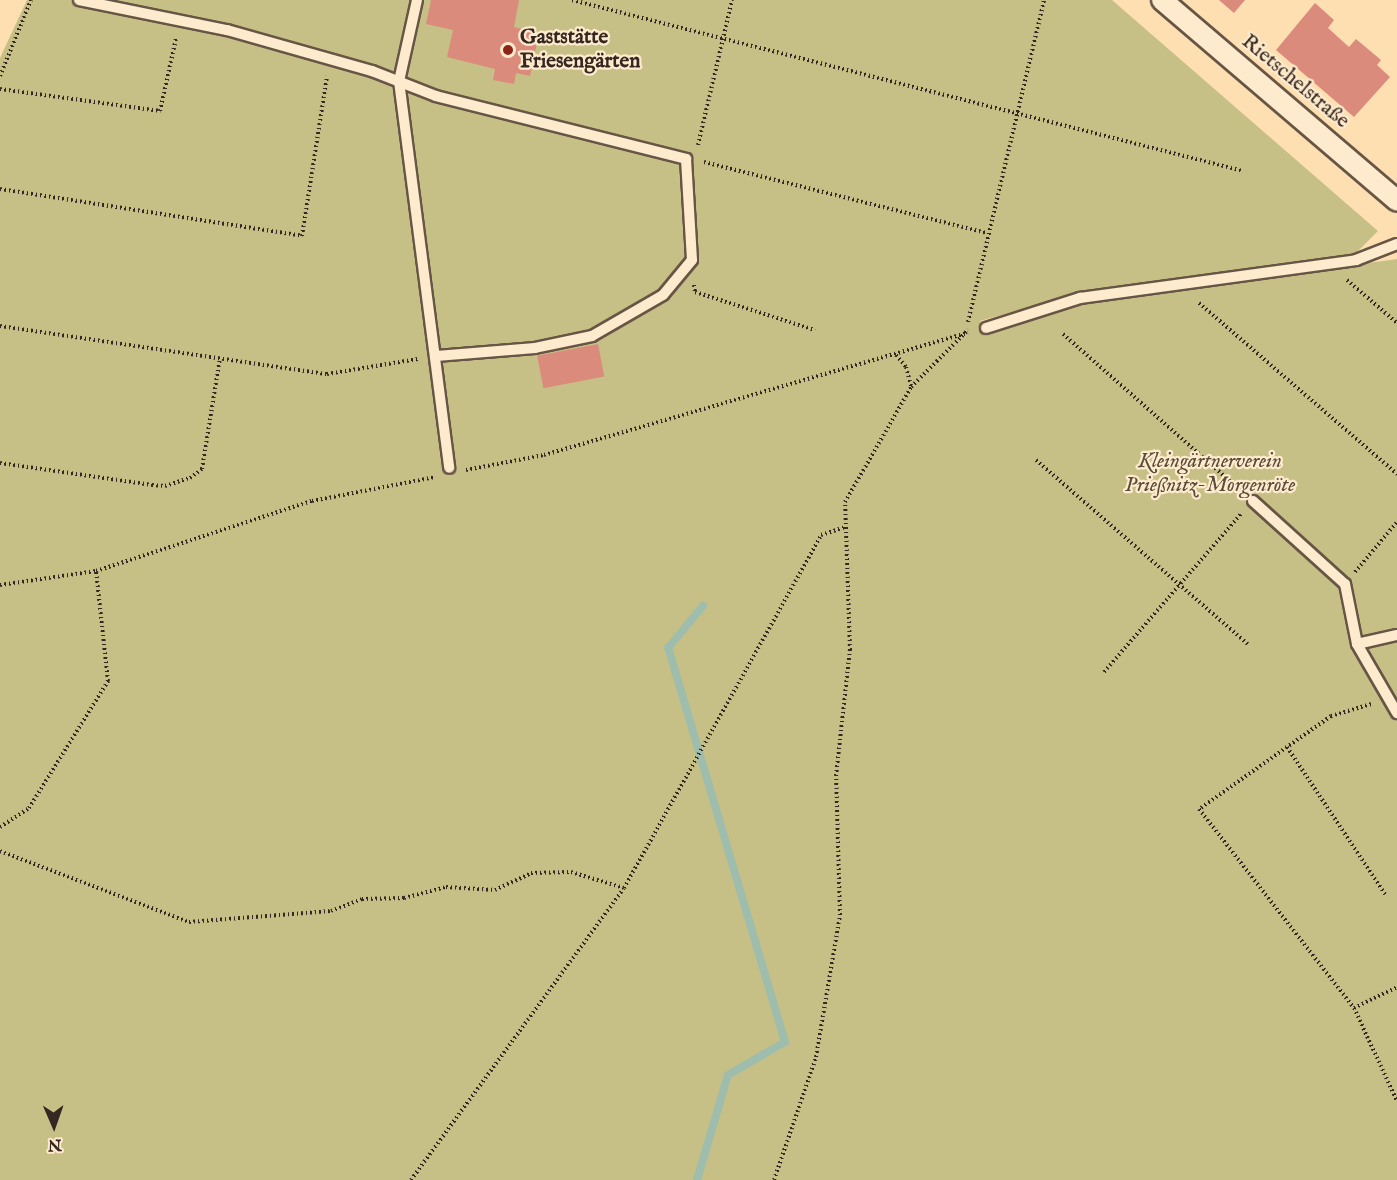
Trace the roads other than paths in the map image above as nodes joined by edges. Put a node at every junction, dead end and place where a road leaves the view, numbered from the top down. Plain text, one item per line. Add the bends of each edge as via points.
1 (79, 0) edge
2 (417, 0) edge
3 (1162, 0) edge
4 (399, 81) junction
5 (1397, 201) edge
6 (1397, 244) edge
7 (986, 328) road end
8 (436, 356) junction
9 (449, 468) dead end
10 (1253, 501) road end
11 (1397, 635) edge
12 (1357, 644) junction
13 (1397, 713) edge

1 - 4 lane via 227,30
2 - 4 lane
3 - 5 street, Rietschelstraße
4 - 8 lane
4 - 8 lane via 436,96 690,159 692,260 663,295 592,336 535,348
6 - 7 lane via 1356,260 1080,298
8 - 9 lane
10 - 12 lane via 1345,584
11 - 12 lane
12 - 13 lane

